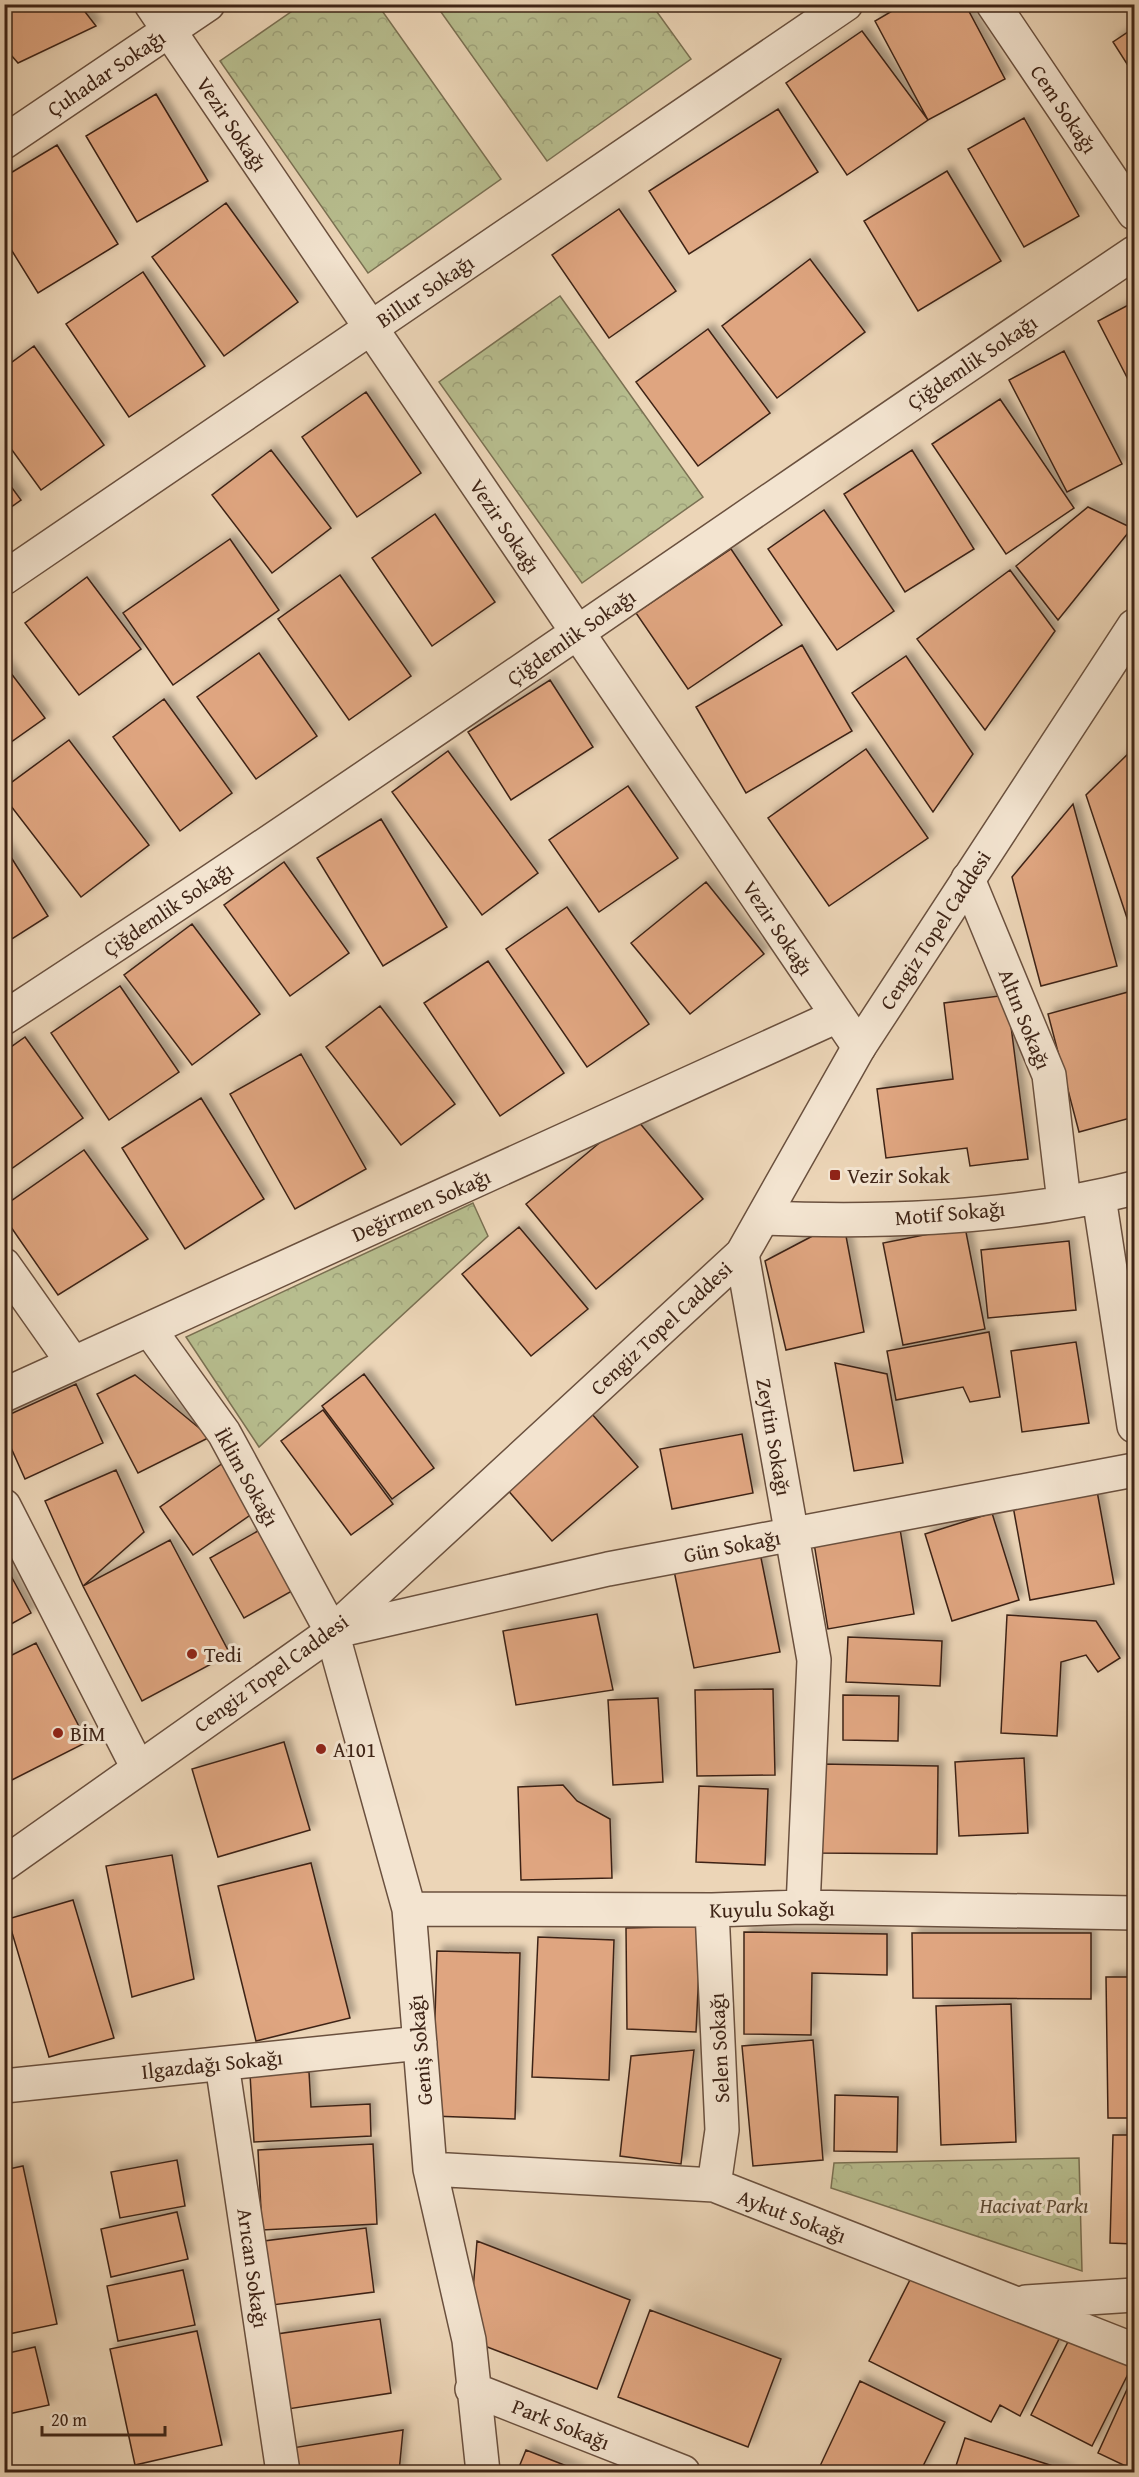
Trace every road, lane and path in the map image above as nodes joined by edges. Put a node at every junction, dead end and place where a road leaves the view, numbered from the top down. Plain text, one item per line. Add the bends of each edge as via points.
1 (208, 4) edge
2 (846, 4) edge
3 (993, 4) edge
4 (160, 18) edge
5 (4, 142) edge
6 (1134, 213) edge
7 (1134, 252) edge
8 (371, 328) junction
9 (4, 578) edge
10 (1134, 626) edge
11 (577, 632) junction
12 (968, 879) junction
13 (837, 1016) junction
14 (4, 1018) edge
15 (859, 1047) junction
16 (1134, 1188) edge
17 (1099, 1197) junction
18 (1064, 1202) junction
19 (763, 1218) junction
20 (742, 1254) junction
21 (4, 1265) edge
22 (149, 1329) junction
23 (73, 1364) junction
24 (4, 1395) edge
25 (1134, 1426) edge
26 (1134, 1470) edge
27 (4, 1506) edge
28 (791, 1535) junction
29 (332, 1632) junction
30 (138, 1768) junction
31 (4, 1864) edge
32 (803, 1907) junction
33 (409, 1910) junction
34 (712, 1910) junction
35 (1134, 1913) edge
36 (420, 2043) junction
37 (222, 2064) junction
38 (4, 2086) edge
39 (430, 2169) junction
40 (714, 2185) junction
41 (1134, 2295) edge
42 (1015, 2303) junction
43 (1134, 2350) edge
44 (472, 2389) junction
45 (283, 2472) edge
46 (483, 2472) edge
47 (683, 2472) edge

1 - 4 street, Çuhadar Sokağı
2 - 8 street, Billur Sokağı
3 - 6 street, Cem Sokağı
4 - 5 street, Çuhadar Sokağı
4 - 8 street, Vezir Sokağı
7 - 11 street, Çiğdemlik Sokağı
8 - 9 street, Billur Sokağı
8 - 11 street, Vezir Sokağı
10 - 12 street, Cengiz Topel Caddesi
11 - 13 street, Vezir Sokağı
11 - 14 street, Çiğdemlik Sokağı
12 - 15 street, Cengiz Topel Caddesi
12 - 18 street, Altın Sokağı via 1049,1075
13 - 15 street, Vezir Sokağı
13 - 22 street, Değirmen Sokağı
15 - 19 street, Cengiz Topel Caddesi
16 - 17 street, Motif Sokağı
17 - 18 street, Motif Sokağı
17 - 25 street
18 - 19 street, Motif Sokağı via 952,1216
19 - 20 street, Cengiz Topel Caddesi
20 - 28 street, Zeytin Sokağı
20 - 29 street, Cengiz Topel Caddesi
21 - 23 street
22 - 23 street, Değirmen Sokağı
22 - 29 street, İklim Sokağı via 224,1433
23 - 24 street, Değirmen Sokağı
26 - 28 street, Gün Sokağı
27 - 30 street
28 - 29 street, Gün Sokağı via 608,1569
28 - 32 street, Zeytin Sokağı via 814,1660
29 - 30 street, Cengiz Topel Caddesi
29 - 33 street, Geniş Sokağı
30 - 31 street, Cengiz Topel Caddesi
32 - 34 street, Kuyulu Sokağı
32 - 35 street, Kuyulu Sokağı
33 - 34 street, Kuyulu Sokağı
33 - 36 street, Geniş Sokağı
34 - 40 street, Selen Sokağı via 722,2130
36 - 37 street, Ilgazdağı Sokağı
36 - 39 street, Geniş Sokağı
37 - 38 street, Ilgazdağı Sokağı
37 - 45 street, Arıcan Sokağı
39 - 40 street, Aykut Sokağı
39 - 44 street, Geniş Sokağı via 469,2340
40 - 42 street, Aykut Sokağı
41 - 42 street
42 - 43 street, Aykut Sokağı
44 - 46 street, Geniş Sokağı
44 - 47 street, Park Sokağı

